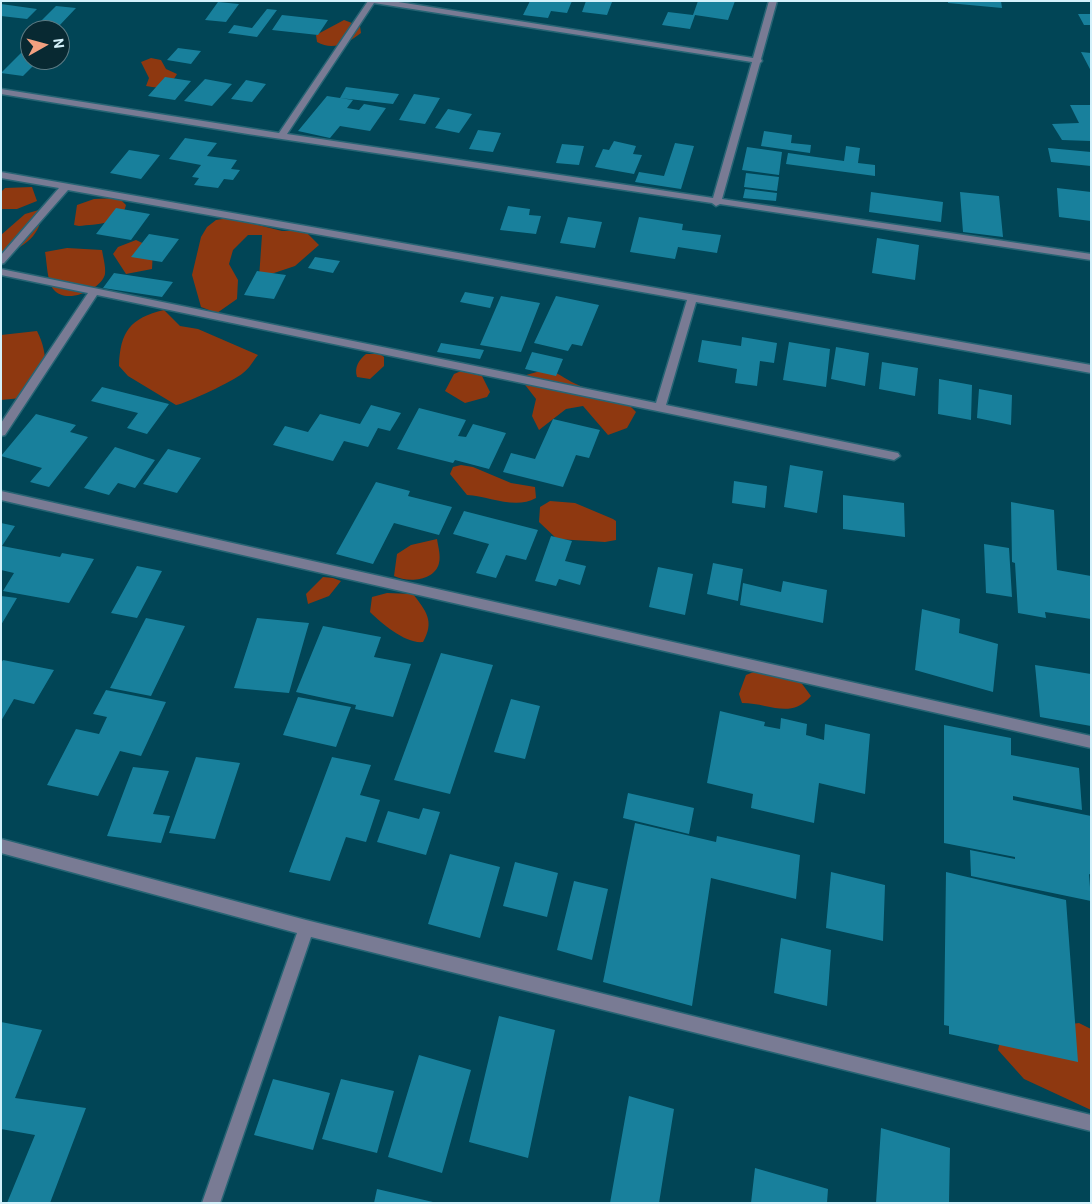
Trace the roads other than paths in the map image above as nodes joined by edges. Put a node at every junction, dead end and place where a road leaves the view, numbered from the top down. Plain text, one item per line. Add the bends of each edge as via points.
1 (372, 1) edge
2 (376, 1) edge
3 (773, 1) edge
4 (758, 61) junction
5 (1, 91) edge
6 (281, 136) junction
7 (1, 175) edge
8 (66, 186) junction
9 (716, 203) junction
10 (1091, 257) edge
11 (1, 262) edge
12 (1, 272) edge
13 (95, 292) junction
14 (692, 299) junction
15 (1091, 369) edge
16 (660, 408) junction
17 (1, 432) edge
18 (894, 456) dead end
19 (1, 495) edge
20 (1091, 742) edge
21 (1, 846) edge
22 (306, 928) junction
23 (1091, 1124) edge
24 (211, 1203) edge

1 - 6 street
2 - 4 street
3 - 4 street
4 - 9 street
5 - 6 street
6 - 9 street
7 - 8 street
8 - 11 street
8 - 14 street
9 - 10 street
12 - 13 street
13 - 16 street
13 - 17 street
14 - 15 street
14 - 16 street
16 - 18 street
19 - 20 street
21 - 22 street
22 - 23 street
22 - 24 street

